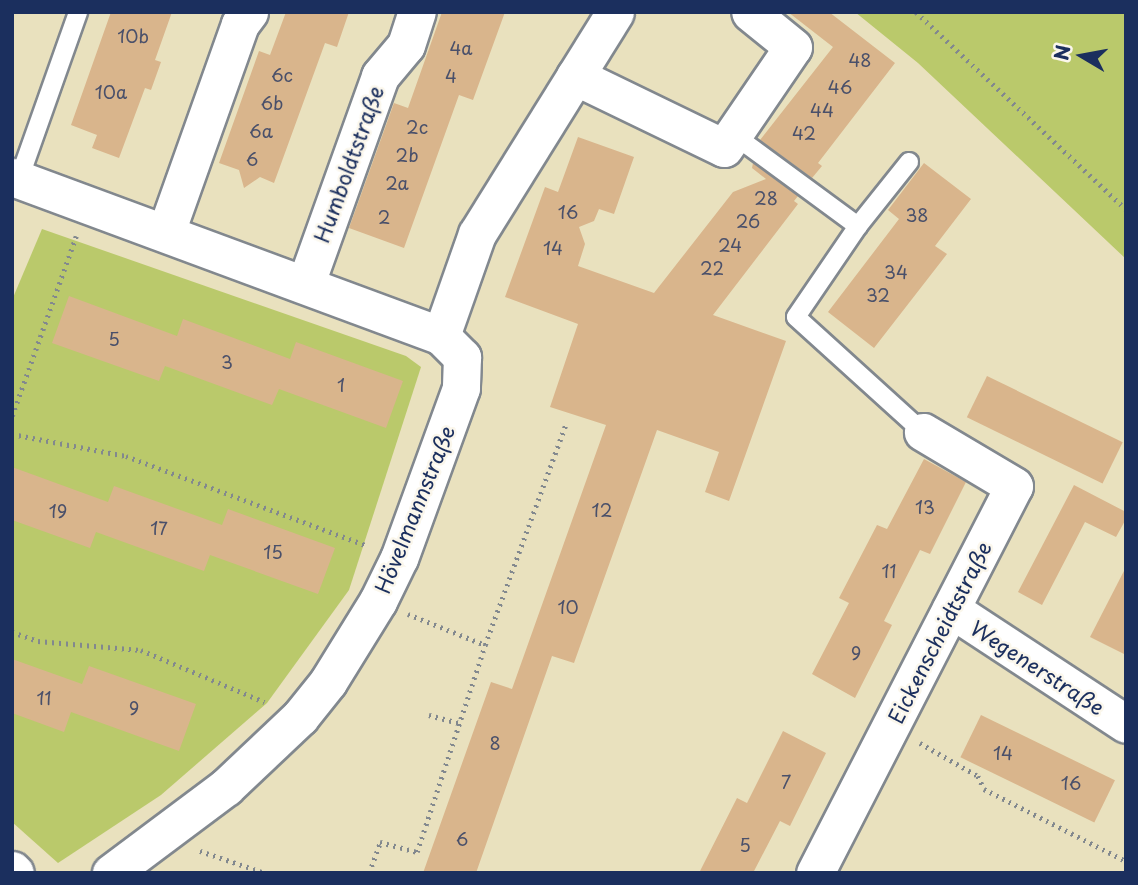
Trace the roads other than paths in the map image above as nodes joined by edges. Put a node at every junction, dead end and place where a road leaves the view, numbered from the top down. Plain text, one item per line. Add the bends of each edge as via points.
1 (78, 12) edge
2 (249, 12) edge
3 (417, 12) edge
4 (615, 12) edge
5 (750, 12) edge
6 (575, 76) junction
7 (734, 135) junction
8 (909, 162) dead end
9 (16, 178) edge
10 (858, 226) junction
11 (166, 232) junction
12 (306, 283) junction
13 (441, 336) junction
14 (923, 432) joint
15 (951, 609) junction
16 (1126, 724) edge
17 (111, 873) edge
18 (815, 873) edge

1 - 9 lane
2 - 11 street via 240,24
3 - 12 street, Humboldtstraße via 406,45 380,76
4 - 6 street
5 - 7 street via 793,47
6 - 7 street via 724,148
6 - 13 street via 477,234
7 - 10 lane
8 - 10 lane
9 - 11 street
10 - 14 lane via 796,317
11 - 12 street
12 - 13 street
13 - 17 street, Hövelmannstraße via 462,357 461,388 399,558 378,601 328,682 300,717 226,787
14 - 15 street, Eickenscheidtstraße via 1014,485
15 - 16 street, Wegenerstraße
15 - 18 street, Eickenscheidtstraße

